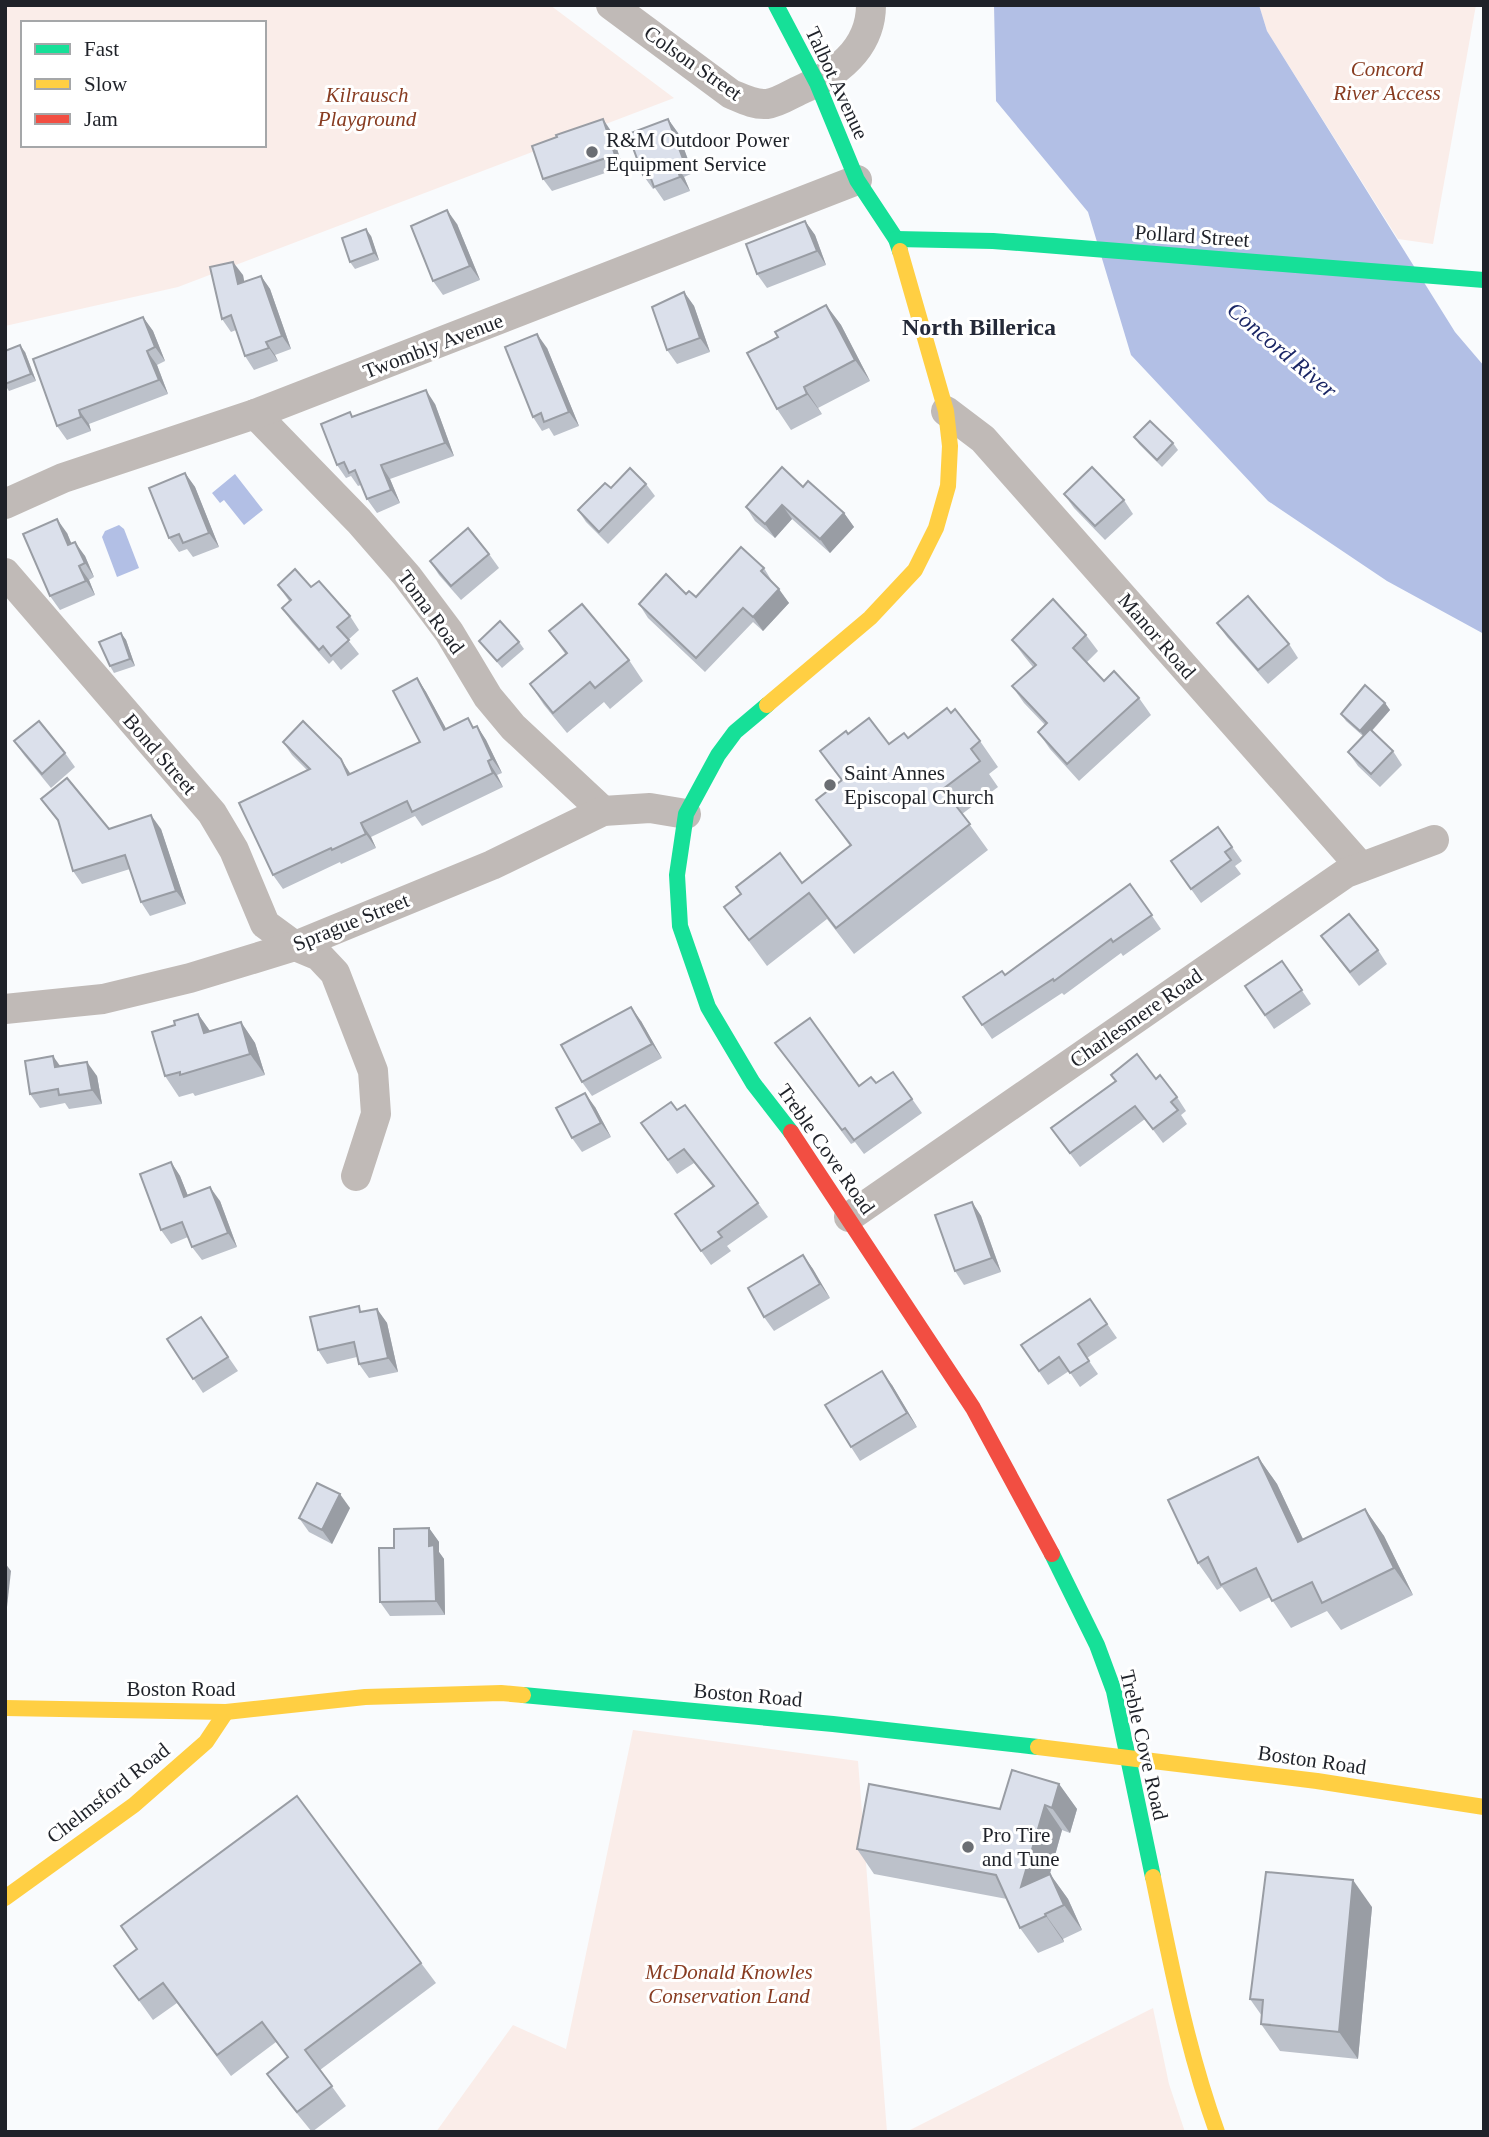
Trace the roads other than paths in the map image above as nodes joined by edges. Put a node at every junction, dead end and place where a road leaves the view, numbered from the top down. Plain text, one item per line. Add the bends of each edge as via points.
1 (611, 5) edge
2 (776, 5) edge
3 (871, 5) edge
4 (817, 83) junction
5 (857, 180) junction
6 (896, 239) junction
7 (1477, 279) edge
8 (946, 411) junction
9 (255, 414) junction
10 (5, 504) edge
11 (5, 573) edge
12 (603, 811) junction
13 (686, 814) junction
14 (1434, 840) dead end
15 (1361, 867) junction
16 (295, 946) junction
17 (5, 1009) edge
18 (356, 1175) dead end
19 (849, 1217) junction
20 (5, 1708) edge
21 (226, 1712) junction
22 (1128, 1758) junction
23 (1484, 1807) edge
24 (5, 1898) edge
25 (1217, 2132) edge

1 - 4 street, Colson Street via 731,94 753,103 769,104
2 - 4 street, Talbot Avenue
3 - 4 street, Colson Street via 865,39 848,62
4 - 5 street, Talbot Avenue
5 - 6 street
5 - 9 street, Twombly Avenue
6 - 7 street, Pollard Street via 993,241
6 - 8 street, Treble Cove Road
8 - 13 street, Treble Cove Road via 948,486 936,528 915,570 870,618 735,732
8 - 15 street, Manor Road via 983,439
9 - 10 street, Twombly Avenue via 63,478
9 - 12 street, Toma Road via 407,576 513,727
11 - 16 street, Bond Street via 212,813 234,850 265,924
12 - 13 street, Sprague Street via 650,808
12 - 16 street, Sprague Street via 492,865
13 - 19 street, Treble Cove Road via 677,875 680,926 708,1007 753,1083
14 - 15 street, Charlesmere Road
15 - 19 street, Charlesmere Road via 1346,873
16 - 17 street, Sprague Street via 103,999
16 - 18 street, Bond Street via 318,956 335,973 373,1071 376,1114
19 - 22 street, Treble Cove Road via 973,1408 1044,1537 1097,1645 1114,1691
20 - 21 street, Boston Road
21 - 22 street, Boston Road via 365,1696 501,1693
21 - 24 street, Chelmsford Road via 206,1742 134,1805
22 - 23 street, Boston Road
22 - 25 street, Treble Cove Road via 1182,2019

